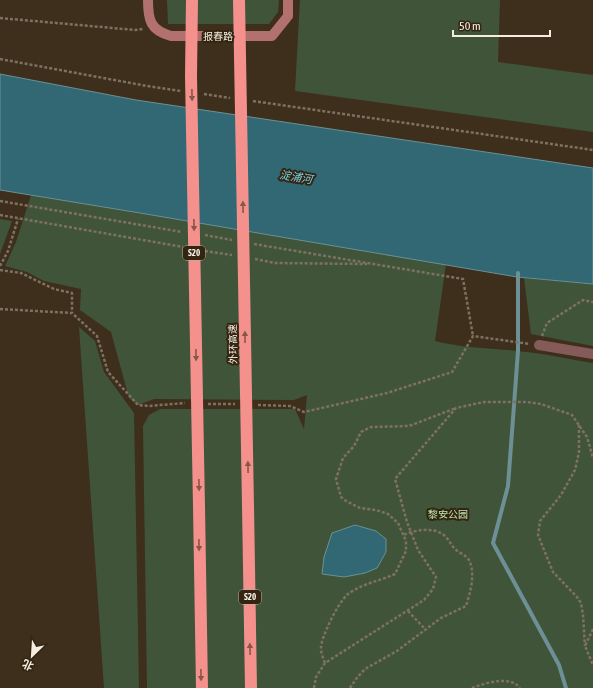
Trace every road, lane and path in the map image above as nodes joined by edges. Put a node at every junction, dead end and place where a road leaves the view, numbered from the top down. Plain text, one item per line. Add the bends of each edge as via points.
1 (148, 0) edge
2 (186, 0) edge
3 (192, 0) edge
4 (239, 0) edge
5 (246, 0) edge
6 (288, 0) edge
7 (0, 18) edge
8 (154, 28) junction
9 (0, 59) edge
10 (191, 76) junction
11 (240, 77) junction
12 (186, 91) dead end
13 (201, 94) dead end
14 (233, 98) dead end
15 (248, 100) dead end
16 (593, 150) edge
17 (0, 201) edge
18 (18, 219) dead end
19 (188, 232) dead end
20 (203, 235) dead end
21 (235, 240) dead end
22 (250, 243) dead end
23 (0, 266) edge
24 (0, 270) edge
25 (593, 302) edge
26 (72, 313) dead end
27 (474, 336) dead end
28 (512, 341) dead end
29 (523, 342) dead end
30 (539, 345) joint
31 (593, 354) edge
32 (456, 408) junction
33 (579, 425) junction
34 (593, 458) edge
35 (411, 532) junction
36 (403, 535) junction
37 (408, 611) junction
38 (593, 629) edge
39 (425, 630) junction
40 (585, 646) junction
41 (325, 663) junction
42 (593, 665) edge
43 (202, 688) edge
44 (251, 688) edge
45 (314, 688) edge
46 (350, 688) edge
47 (472, 688) edge
48 (520, 688) edge

1 - 8 street via 150,20
2 - 10 highway, bridge
3 - 10 highway, S20, bridge
4 - 11 highway, 外环高速 / S20, bridge
5 - 11 highway, bridge
6 - 8 street, 报春路 via 288,16 272,36 171,36
7 - 8 path via 135,30
9 - 12 path
10 -> 43 highway, S20, bridge
44 -> 11 highway, 外环高速 / S20, bridge
13 - 14 path
15 - 16 path
17 - 19 path
18 - 23 path via 8,251
20 - 21 path
22 - 27 path via 463,279
24 - 26 path via 21,273 54,289 72,293
25 - 30 path via 583,300 547,323
28 - 29 path
30 - 31 street
32 - 33 path via 484,402 527,402 572,415
32 - 35 path via 395,479
32 - 36 path via 409,426 371,427 361,432 354,446 343,458 336,479 341,497 360,508 388,514 398,523
33 - 34 path via 587,437
33 - 40 path via 579,452 575,470 561,495 540,521 538,535 553,572 581,603
35 - 36 path
35 - 37 path via 418,550 436,577 433,589 424,600
35 - 39 path via 432,530 445,536 455,549 469,560 472,574 466,606 440,618
36 - 41 path via 406,551 395,574 346,596 336,612 323,638 321,649
37 - 39 path
37 - 41 path
38 - 40 path
39 - 46 path via 397,651 365,669
40 - 42 path
41 - 45 path via 316,677
47 - 48 path via 494,681 509,682

